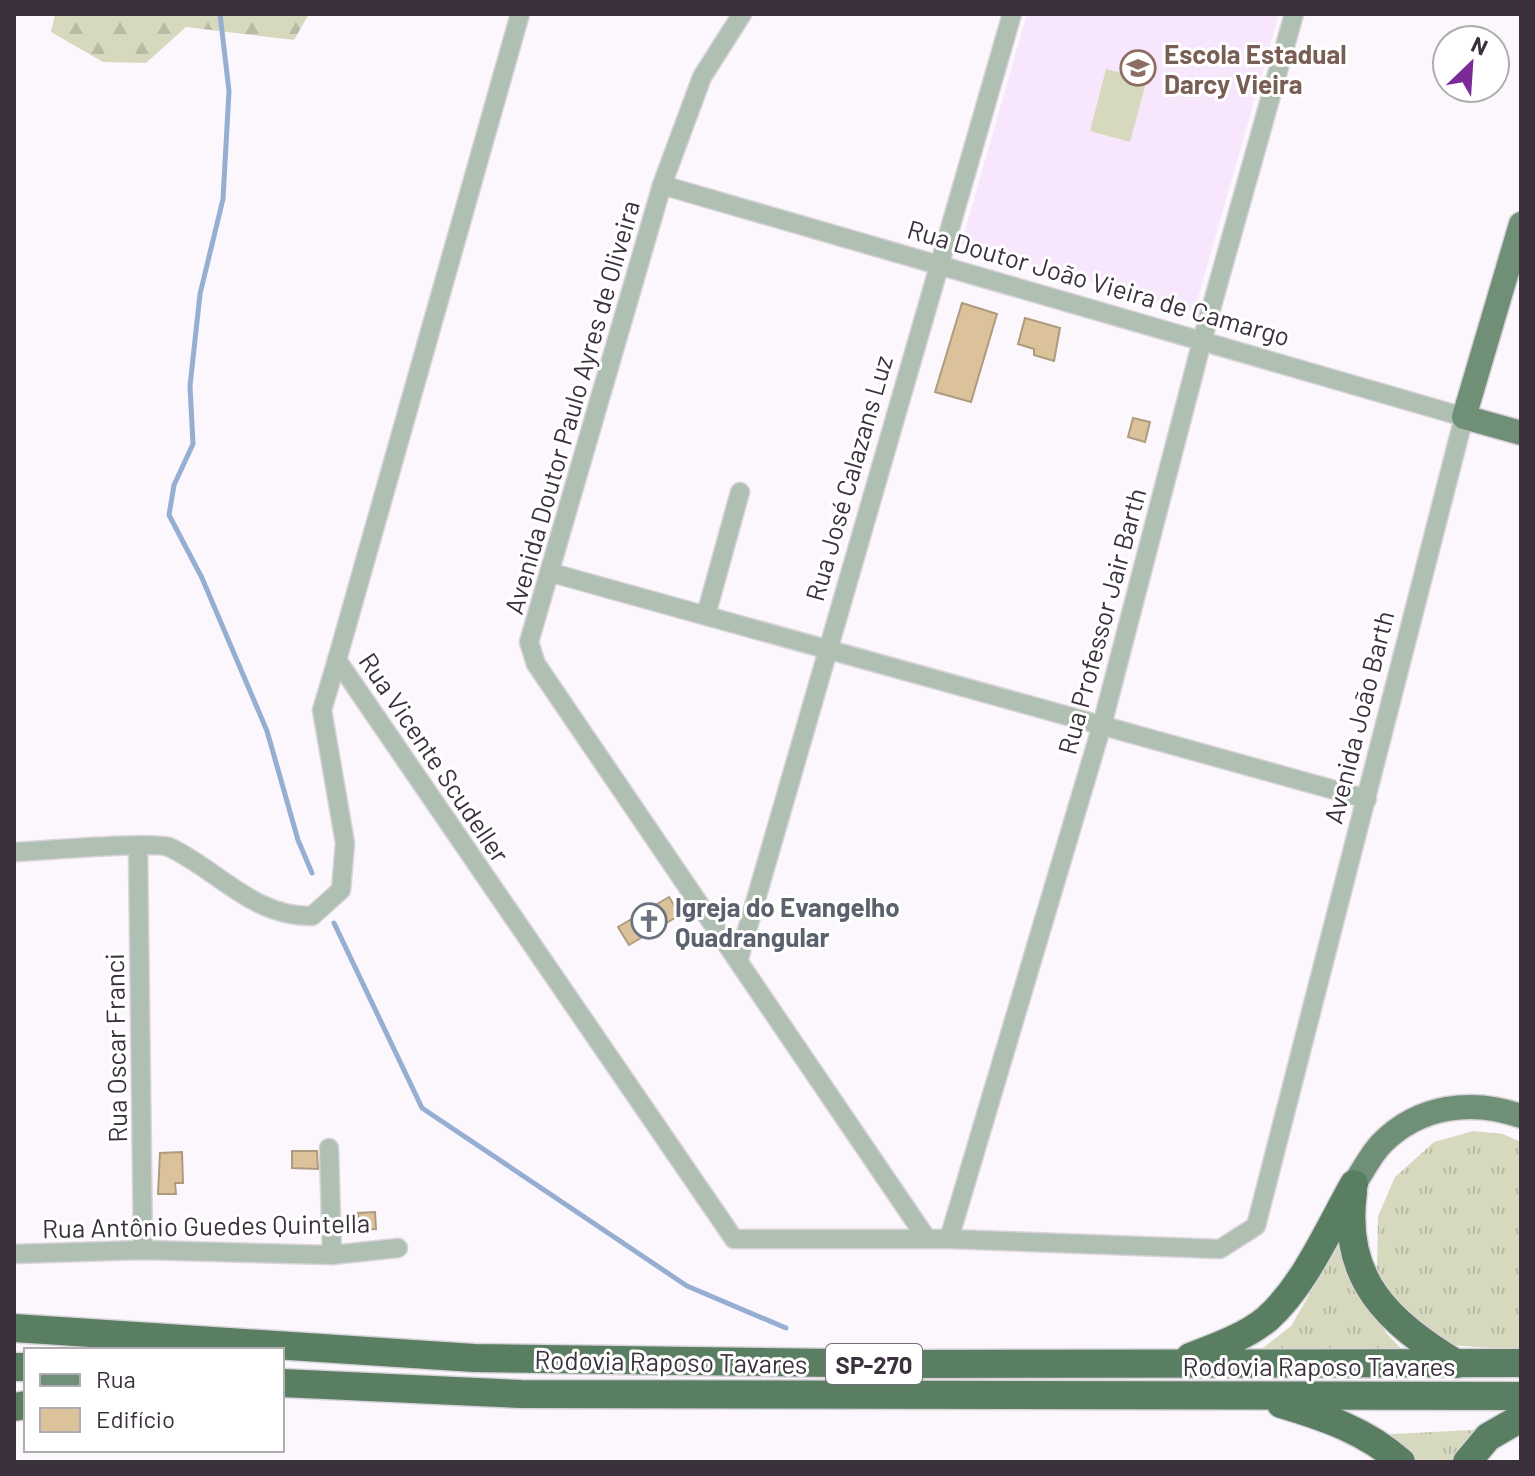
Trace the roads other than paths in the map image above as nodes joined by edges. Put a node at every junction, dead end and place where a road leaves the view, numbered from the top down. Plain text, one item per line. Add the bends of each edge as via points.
1 (520, 14) edge
2 (742, 14) edge
3 (1012, 14) edge
4 (1294, 14) edge
5 (662, 185) junction
6 (1521, 224) edge
7 (937, 265) junction
8 (1202, 341) junction
9 (1464, 417) junction
10 (1521, 433) edge
11 (740, 492) dead end
12 (552, 573) junction
13 (706, 615) junction
14 (825, 649) junction
15 (337, 660) junction
16 (1102, 725) junction
17 (1367, 799) junction
18 (138, 846) junction
19 (14, 852) edge
20 (739, 958) junction
21 (1521, 1116) edge
22 (329, 1148) dead end
23 (1354, 1184) junction
24 (927, 1239) junction
25 (949, 1239) junction
26 (398, 1248) dead end
27 (143, 1250) junction
28 (14, 1254) edge
29 (332, 1255) junction
30 (14, 1328) edge
31 (1521, 1363) edge
32 (1169, 1365) junction
33 (1458, 1365) junction
34 (284, 1383) edge
35 (1253, 1395) junction
36 (1521, 1396) edge
37 (1521, 1418) edge
38 (1401, 1462) edge
39 (1467, 1462) edge

1 - 15 street, Rua Vicente Scudeller
2 - 5 street, Avenida Doutor Paulo Ayres de Oliveira via 702,77
3 - 7 street, Rua José Calazans Luz
4 - 8 street, Rua Professor Jair Barth
5 - 7 street, Rua Doutor João Vieira de Camargo
5 - 12 street, Avenida Doutor Paulo Ayres de Oliveira
6 - 9 main road, Avenida João Barth
7 - 8 street, Rua Doutor João Vieira de Camargo
7 - 14 street, Rua José Calazans Luz
8 - 9 street, Rua Doutor João Vieira de Camargo
8 - 16 street, Rua Professor Jair Barth
9 - 10 main road, Rua Doutor João Vieira de Camargo
9 - 17 street, Avenida João Barth
11 - 13 street
12 - 13 street
12 - 20 street, Avenida Doutor Paulo Ayres de Oliveira via 529,642 536,664
13 - 14 street
14 - 16 street
14 - 20 street, Rua José Calazans Luz
15 - 18 street via 322,710 345,843 341,890 329,904 312,916 288,917 246,897 166,845
15 - 24 street, Rua Vicente Scudeller via 734,1239
16 - 17 street
16 - 25 street, Rua Professor Jair Barth
17 - 25 street, Avenida João Barth via 1256,1226 1220,1249
18 - 19 street
18 - 27 street, Rua Oscar Franci
20 - 24 street, Avenida Doutor Paulo Ayres de Oliveira
21 - 23 main road via 1460,1105 1416,1116 1381,1144
22 - 29 street
23 - 32 highway via 1294,1286 1267,1319 1228,1343
23 - 33 highway via 1349,1221 1359,1271 1383,1310
24 - 25 street
26 - 29 street, Rua Antônio Guedes Quintella
27 - 28 street, Rua Antônio Guedes Quintella
27 - 29 street, Rua Antônio Guedes Quintella
30 - 32 highway, Rodovia Raposo Tavares / SP-270 via 474,1358
31 - 33 highway, Rodovia Raposo Tavares / SP-270
32 - 33 highway, Rodovia Raposo Tavares / SP-270
34 - 35 highway, Rodovia Raposo Tavares / SP-270 via 521,1394
35 - 36 highway, Rodovia Raposo Tavares / SP-270
35 - 38 highway via 1333,1420 1379,1443
37 - 39 highway via 1488,1437

